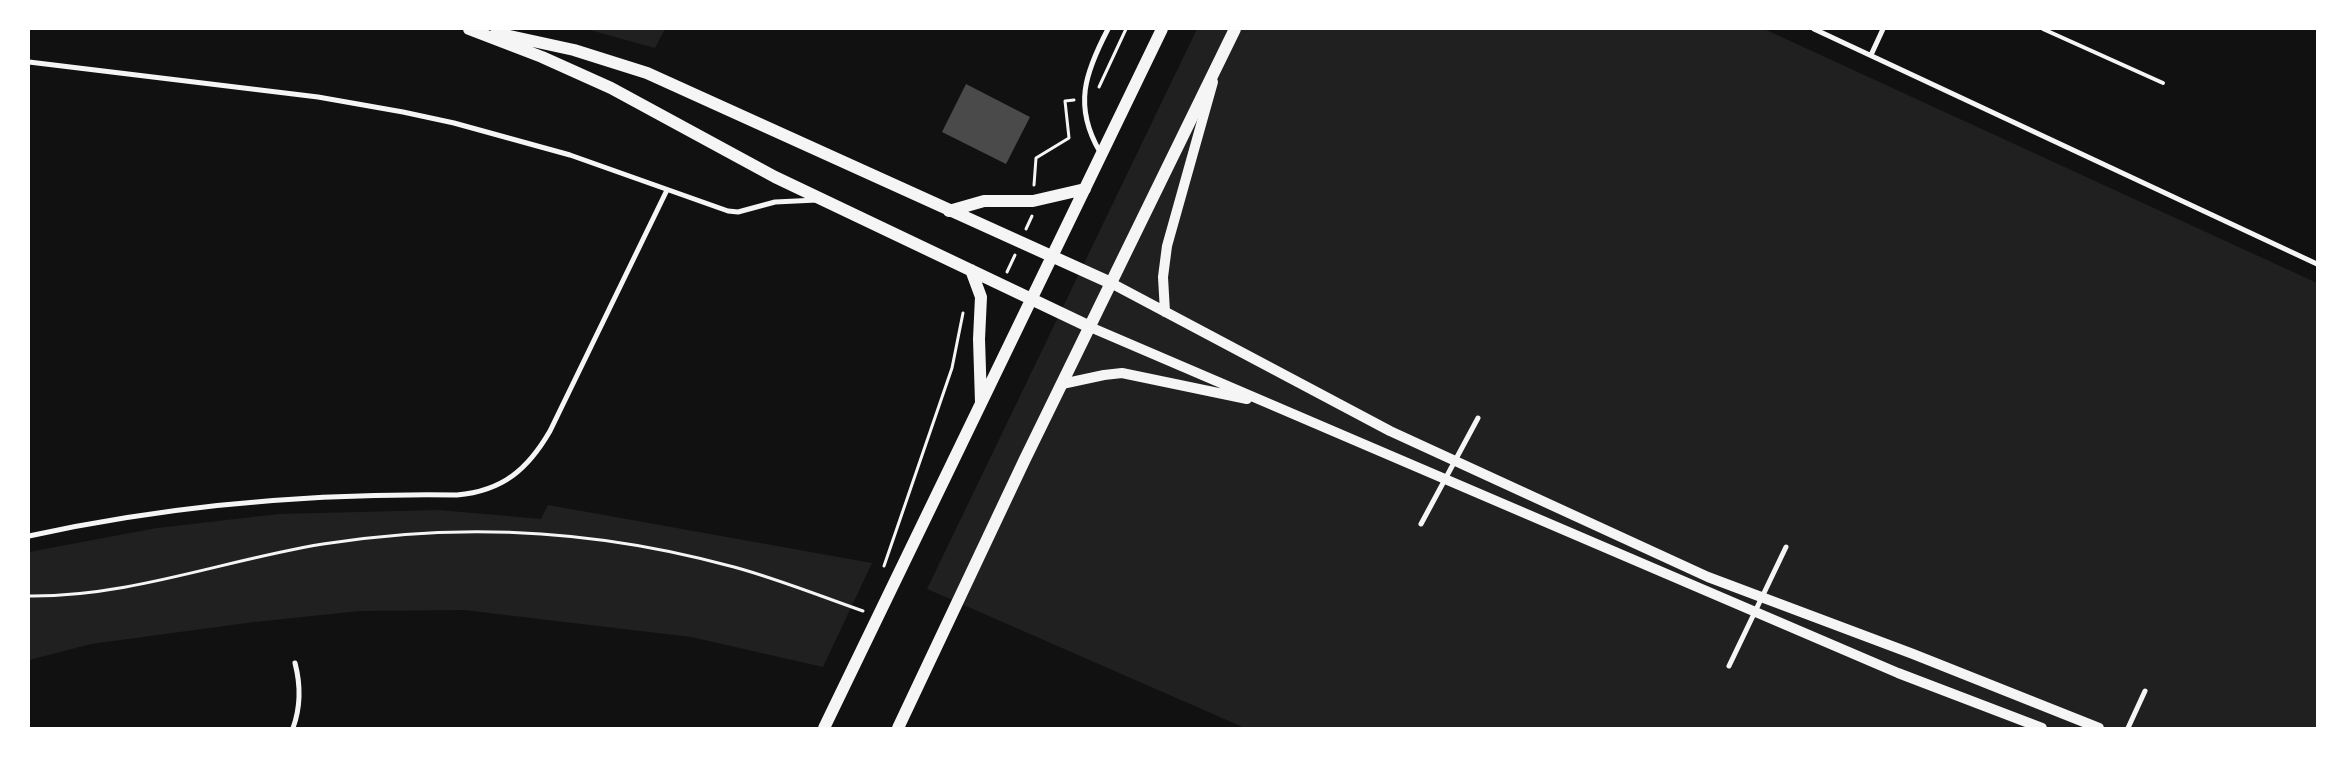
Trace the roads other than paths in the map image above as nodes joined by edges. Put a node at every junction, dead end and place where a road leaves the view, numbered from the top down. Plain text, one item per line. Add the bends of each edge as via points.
1 (469, 29) edge
2 (479, 29) edge
3 (1108, 29) edge
4 (1162, 29) edge
5 (1235, 29) edge
6 (1814, 29) edge
7 (1883, 29) edge
8 (2043, 29) edge
9 (1871, 55) junction
10 (1220, 60) junction
11 (29, 62) edge
12 (2163, 83) dead end
13 (1101, 154) junction
14 (1085, 189) junction
15 (666, 190) junction
16 (825, 200) junction
17 (950, 212) junction
18 (1052, 256) junction
19 (2317, 264) edge
20 (970, 270) junction
21 (1111, 283) junction
22 (1032, 300) junction
23 (1165, 312) junction
24 (1090, 327) junction
25 (1062, 384) junction
26 (1267, 403) junction
27 (981, 405) junction
28 (1478, 418) dead end
29 (1454, 460) junction
30 (1444, 479) junction
31 (1421, 524) dead end
32 (29, 536) edge
33 (1786, 547) dead end
34 (1763, 598) junction
35 (1755, 612) junction
36 (296, 663) dead end
37 (1729, 666) dead end
38 (2145, 691) dead end
39 (293, 728) edge
40 (824, 728) edge
41 (898, 728) edge
42 (2042, 728) edge
43 (2099, 728) edge
44 (2128, 728) edge

1 - 16 main road via 612,88 744,161
2 - 17 main road via 574,50 647,73
3 - 13 street via 1084,88 1090,136
4 - 13 main road
5 - 10 main road
6 - 9 street
7 - 9 street
8 - 12 lane
9 - 19 street
10 - 21 main road
10 - 23 main road via 1166,246 1163,277
11 - 15 street via 318,97 403,112 570,155
13 - 14 main road
14 - 17 main road via 1033,201 984,201
14 - 18 main road
15 - 16 street via 738,212 775,202
15 - 32 street via 550,431 525,467 507,480 473,494 264,500 122,517
16 - 20 main road
17 - 18 main road
18 - 21 main road
18 - 22 main road
20 - 22 main road
20 - 27 main road via 981,297
21 - 23 main road
21 - 24 main road
22 - 24 main road
22 - 27 main road
23 - 29 main road via 1390,431
24 - 25 main road
24 - 26 main road
25 - 26 main road via 1122,373
25 - 41 main road
26 - 30 main road
27 - 40 main road
28 - 29 street
29 - 30 street
29 - 34 main road via 1708,577
30 - 31 street
30 - 35 main road
33 - 34 street
34 - 35 street
34 - 43 main road
35 - 37 street
35 - 42 main road via 1898,673
36 - 39 street via 300,683 299,706
38 - 44 street

